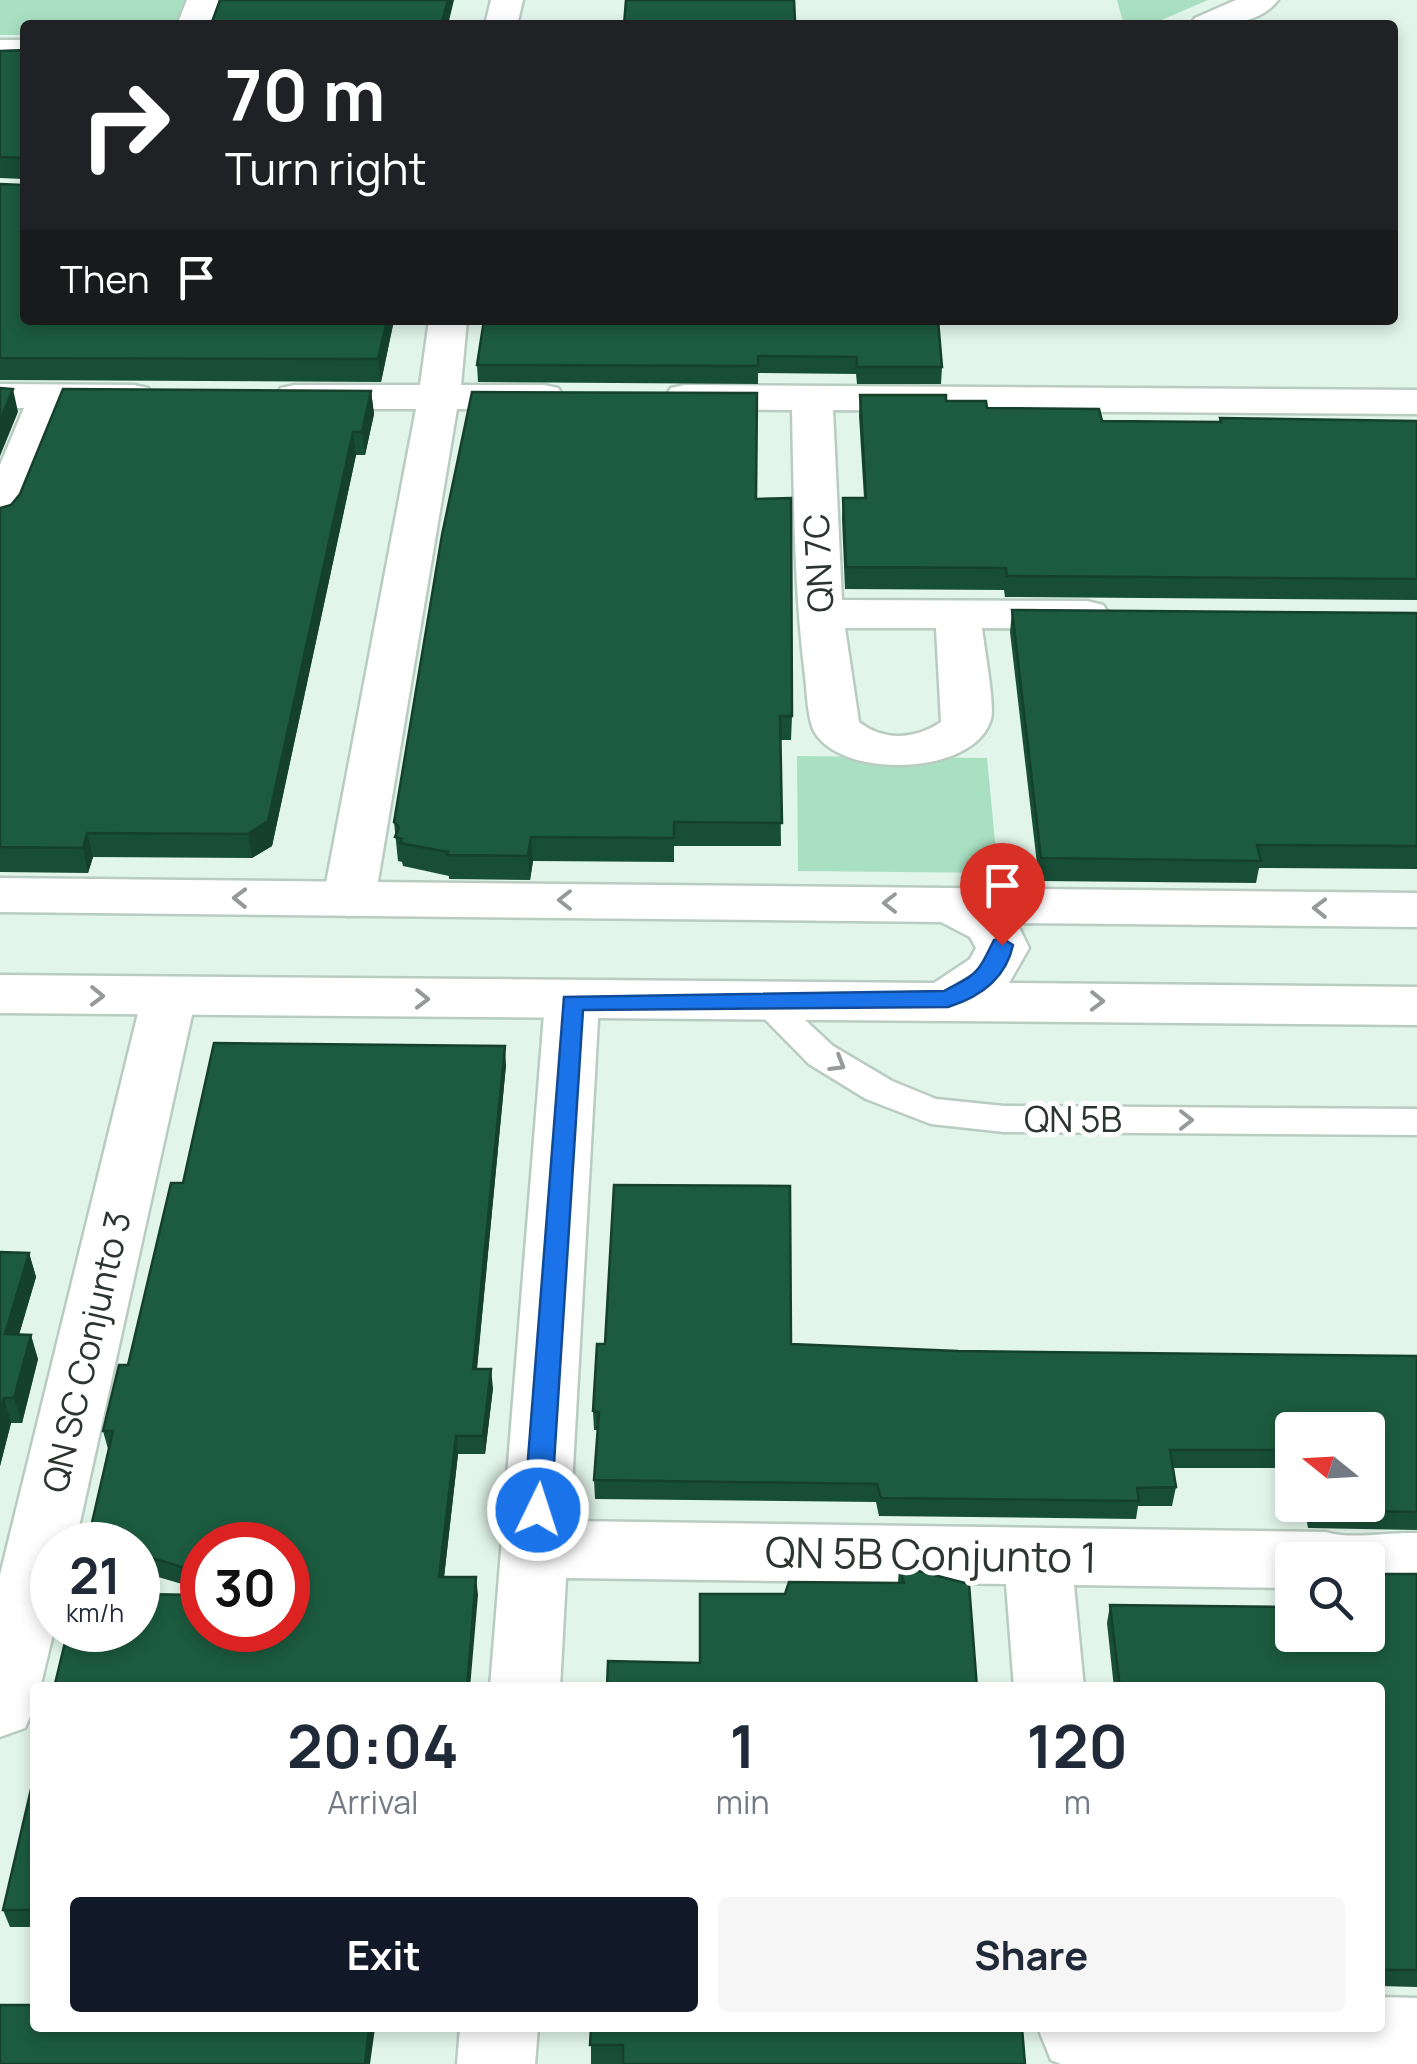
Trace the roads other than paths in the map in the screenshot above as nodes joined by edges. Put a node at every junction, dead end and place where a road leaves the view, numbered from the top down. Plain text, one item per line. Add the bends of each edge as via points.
1 (1262, 0) edge
2 (1217, 20) edge
3 (447, 325) edge
4 (0, 396) edge
5 (49, 396) junction
6 (166, 396) edge
7 (263, 396) edge
8 (438, 396) junction
9 (576, 397) edge
10 (655, 397) edge
11 (812, 397) junction
12 (1417, 402) edge
13 (0, 516) edge
14 (820, 614) junction
15 (958, 614) junction
16 (1138, 615) edge
17 (0, 895) edge
18 (350, 899) junction
19 (942, 904) junction
20 (1417, 910) edge
21 (0, 994) edge
22 (170, 997) junction
23 (948, 999) junction
24 (764, 1001) junction
25 (572, 1002) junction
26 (1417, 1006) edge
27 (1417, 1122) edge
28 (21, 1543) edge
29 (535, 1548) junction
30 (1038, 1557) junction
31 (1275, 1559) edge
32 (1385, 1560) edge
33 (1417, 1561) edge
34 (524, 1682) edge
35 (1048, 1682) edge
36 (0, 1706) edge
37 (499, 2032) edge
38 (1417, 2036) edge
39 (1080, 2042) edge
40 (496, 2064) edge

1 - 2 street
3 - 8 street
4 - 5 street
5 - 6 street
5 - 13 street
7 - 8 street
8 - 9 street
8 - 18 street
10 - 11 street
11 - 12 street
11 - 14 street, QN 7C
14 - 15 street
14 - 15 street, QN 7C via 836,727 854,744 877,749 923,748 962,732 967,719
15 - 16 street
18 -> 17 street
19 -> 18 street
20 -> 19 street
19 - 23 street via 977,916 996,929 1002,945 998,963 982,981
21 -> 22 street
22 -> 25 street
22 - 28 street, QN SC Conjunto 3
23 - 24 street
23 -> 26 street
24 - 25 street
24 -> 27 lane, QN 5B via 822,1054 879,1090 931,1112 1004,1120
25 - 29 street
28 - 36 street, QN SC Conjunto 3
29 - 30 street, QN 5B Conjunto 1
29 - 34 street
30 - 31 street, QN 5B Conjunto 1
30 - 35 street
32 - 33 street
37 - 40 street
38 - 39 street

